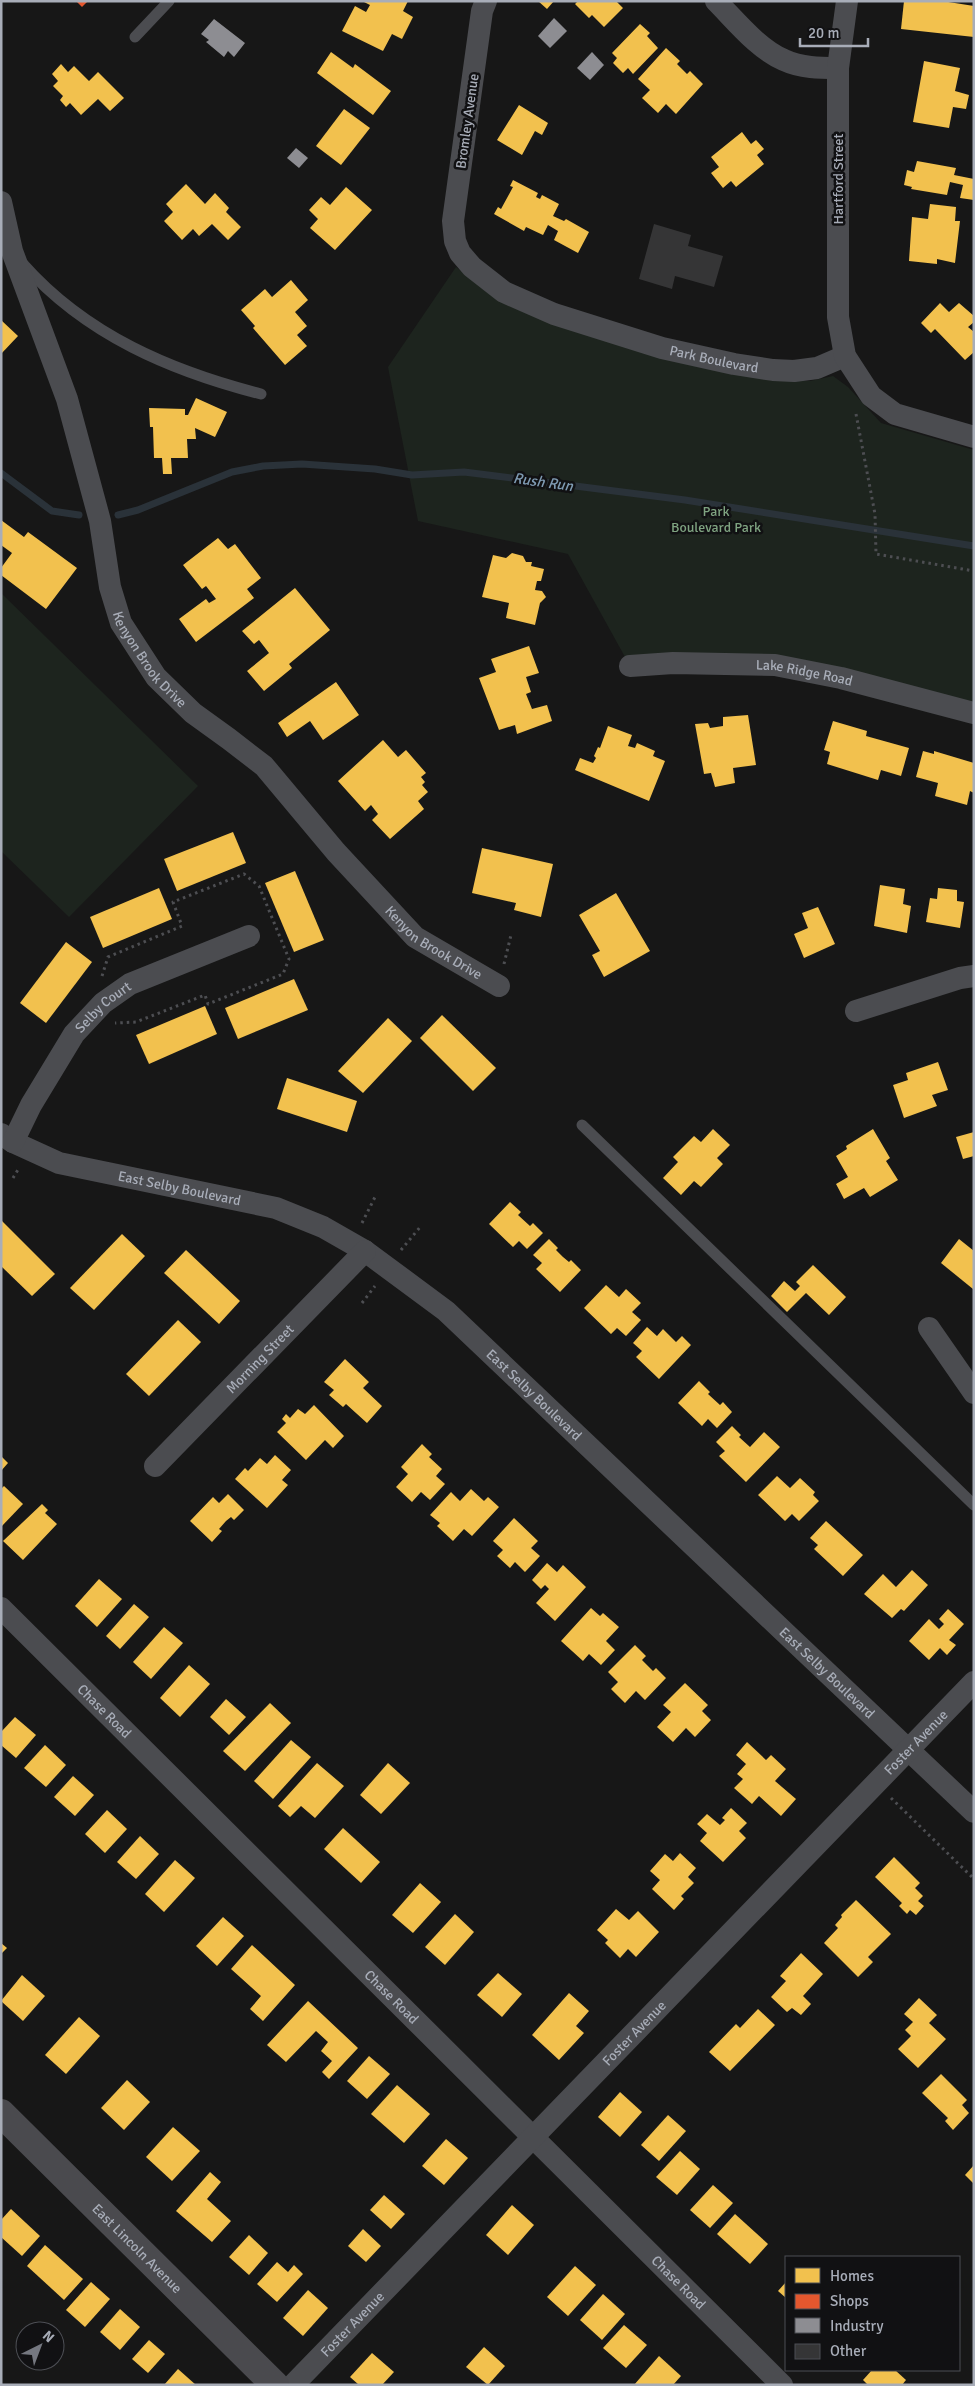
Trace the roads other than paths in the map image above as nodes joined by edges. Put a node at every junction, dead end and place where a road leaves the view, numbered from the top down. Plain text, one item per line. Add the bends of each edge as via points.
1 (169, 1) edge
2 (486, 1) edge
3 (716, 1) edge
4 (847, 1) edge
5 (135, 36) dead end
6 (838, 68) junction
7 (1, 202) edge
8 (455, 241) joint
9 (12, 251) junction
10 (846, 356) junction
11 (261, 394) dead end
12 (974, 437) edge
13 (630, 666) dead end
14 (974, 713) edge
15 (249, 936) dead end
16 (974, 976) edge
17 (499, 986) dead end
18 (856, 1011) dead end
19 (582, 1125) dead end
20 (7, 1138) edge
21 (365, 1251) junction
22 (929, 1328) dead end
23 (974, 1393) edge
24 (155, 1466) dead end
25 (974, 1505) edge
26 (4, 1616) edge
27 (974, 1682) edge
28 (908, 1750) junction
29 (974, 1812) edge
30 (1, 2113) edge
31 (534, 2138) junction
32 (275, 2385) edge
33 (293, 2385) edge
34 (782, 2385) edge

1 - 5 lane
2 - 8 street, Bromley Avenue via 453,221
3 - 6 street via 759,43 784,60 813,68
4 - 6 street, Hartford Street
6 - 10 street, Hartford Street via 838,317
7 - 9 street, Kenyon Brook Drive
8 - 10 street, Park Boulevard via 472,267 504,292 554,314 662,348 734,364 794,371 817,368
9 - 11 lane via 48,290 97,328 203,378
9 - 17 street, Kenyon Brook Drive via 67,399 100,521 110,587 121,623 156,677 193,713 264,766 336,852 415,938
10 - 12 street via 872,396 896,414
13 - 14 street, Lake Ridge Road via 673,663 775,665 841,678
15 - 20 street, Selby Court via 130,984 103,1003 74,1034 32,1105
16 - 18 street
19 - 25 lane
20 - 21 street, East Selby Boulevard via 59,1163 276,1208 323,1227
21 - 24 street, Morning Street
21 - 28 street, East Selby Boulevard via 446,1311
22 - 23 street
26 - 31 street, Chase Road
27 - 28 street, Foster Avenue
28 - 29 street, East Selby Boulevard
28 - 31 street, Foster Avenue
30 - 32 main road, East Lincoln Avenue
31 - 33 street, Foster Avenue
31 - 34 street, Chase Road

